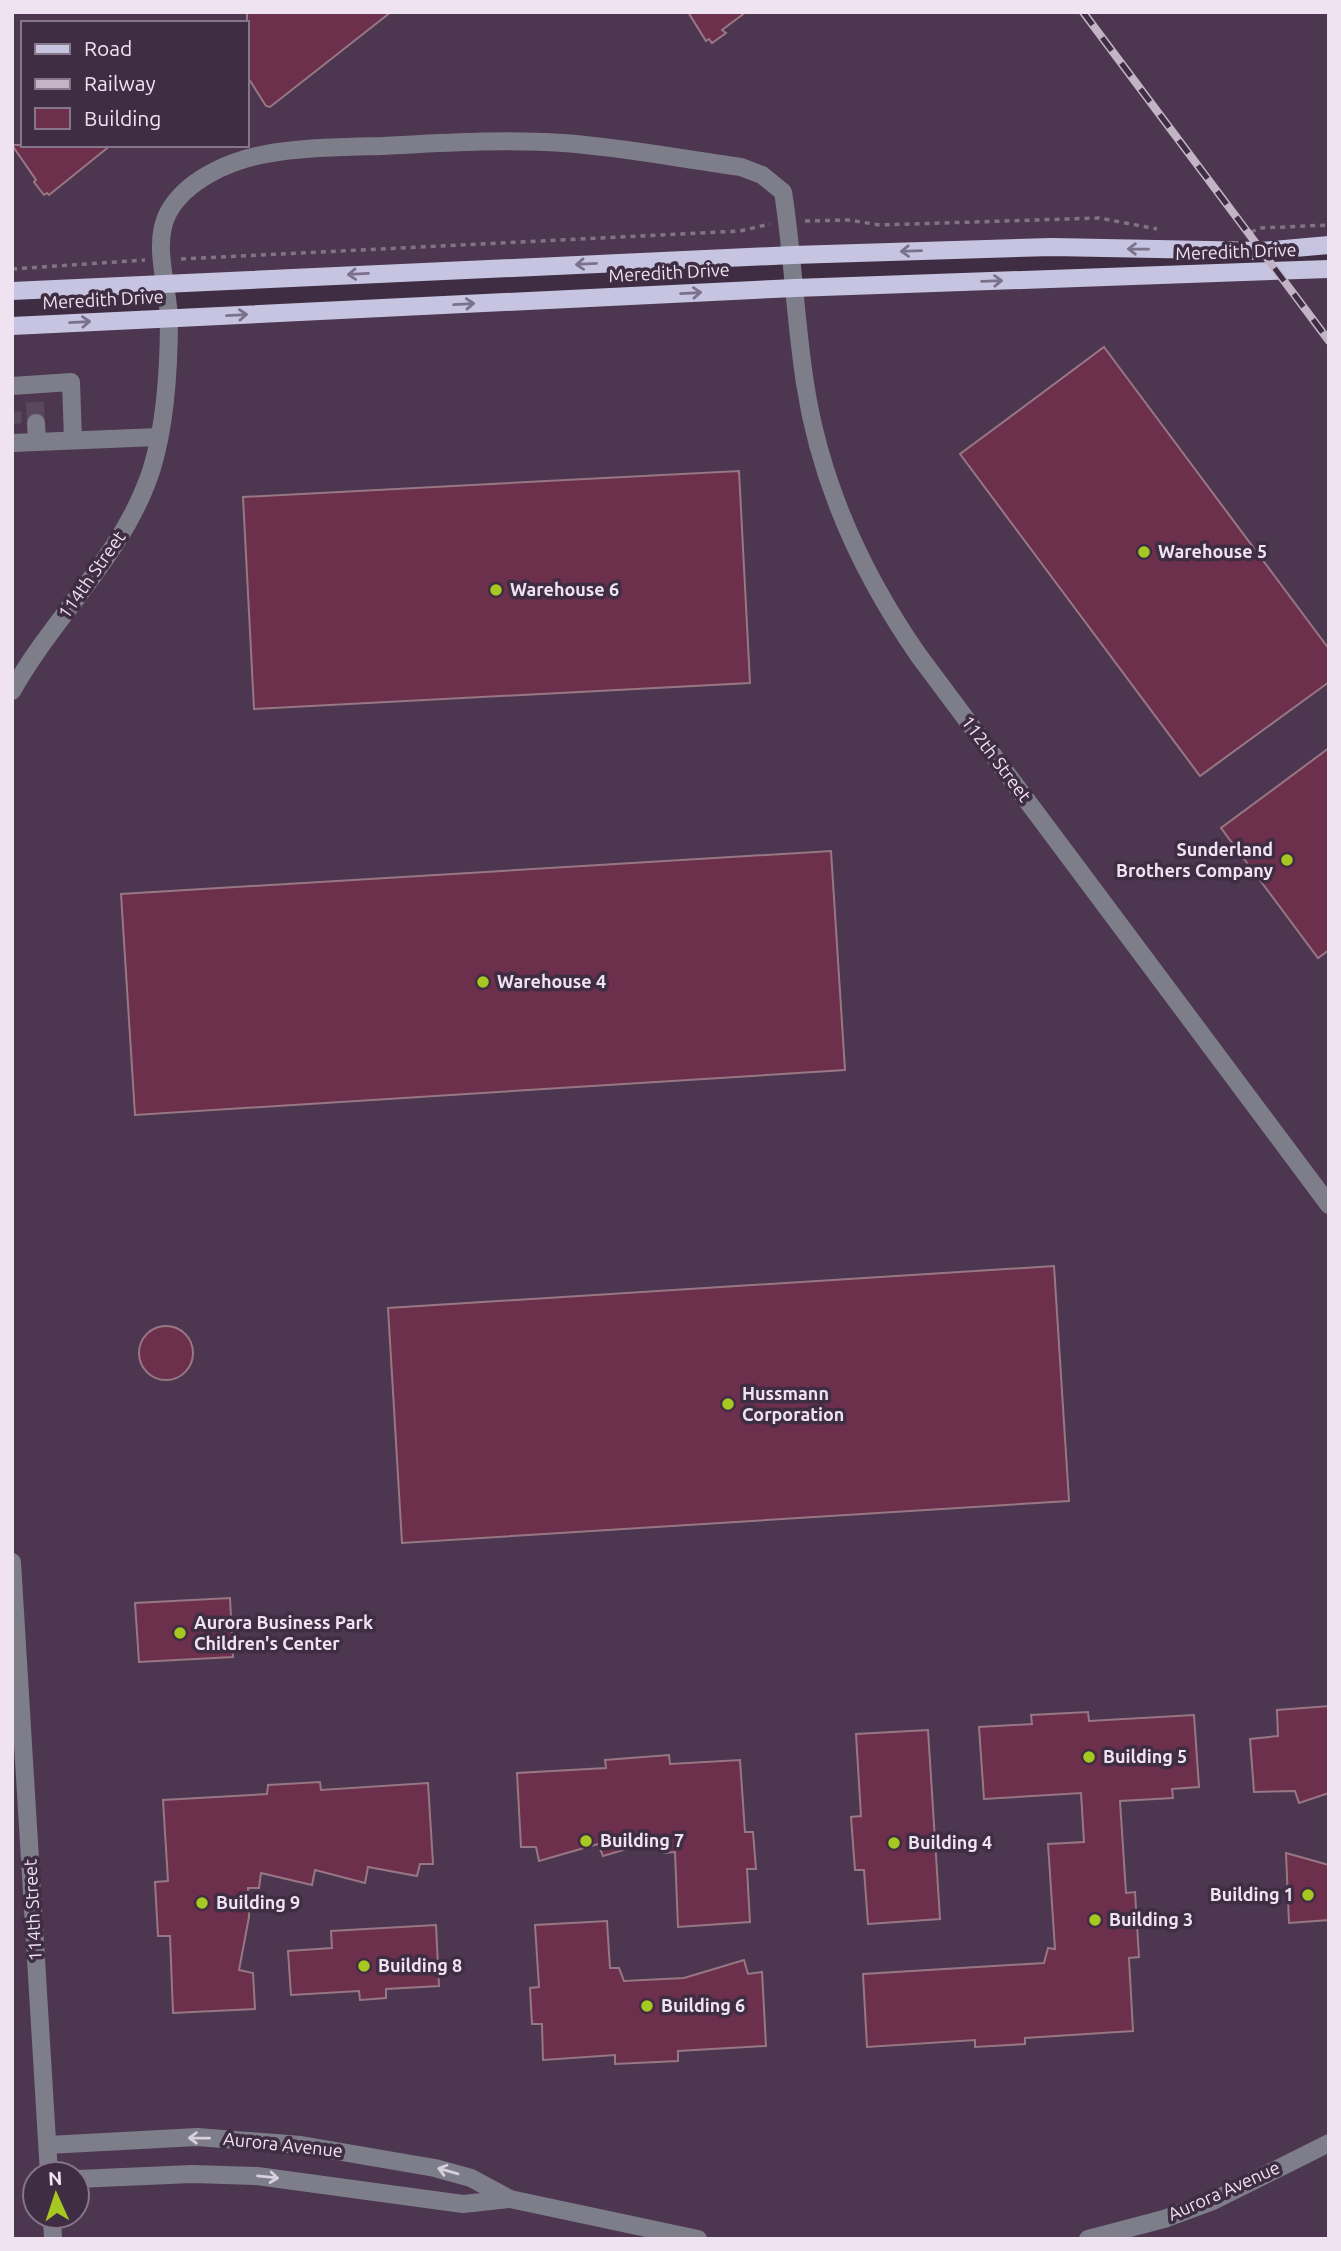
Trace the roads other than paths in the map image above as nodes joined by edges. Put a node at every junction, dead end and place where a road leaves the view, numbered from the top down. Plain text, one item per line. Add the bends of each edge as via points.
1 (788, 222) joint
2 (1329, 245) edge
3 (793, 255) junction
4 (1329, 269) edge
5 (165, 283) junction
6 (795, 288) junction
7 (12, 291) edge
8 (169, 318) junction
9 (12, 326) edge
10 (12, 386) edge
11 (36, 422) tunnel mouth
12 (13, 424) edge
13 (158, 437) junction
14 (74, 440) junction
15 (37, 442) junction
16 (13, 443) edge
17 (12, 691) edge
18 (1329, 1205) edge
19 (12, 1562) edge
20 (15, 1651) edge
21 (1329, 2134) edge
22 (48, 2146) junction
23 (1323, 2146) edge
24 (48, 2160) edge
25 (91, 2178) edge
26 (510, 2199) junction
27 (698, 2239) edge
28 (1088, 2239) edge

1 - 3 street, 112th Street
1 - 5 street, 114th Street via 783,192 762,175 741,167 564,144 307,149 258,156 199,179 180,196 163,229
2 -> 3 main road, Meredith Drive via 1261,251 1052,247
3 -> 5 main road, Meredith Drive
3 - 6 street, 112th Street
6 -> 4 main road, Meredith Drive
5 - 7 main road, Meredith Drive
5 - 8 street, 114th Street
8 -> 6 main road, Meredith Drive
6 - 18 street, 112th Street via 805,383 818,447 849,533 897,625
9 -> 8 main road, Meredith Drive
8 - 13 street, 114th Street
10 - 14 street via 34,393 71,383
11 - 15 street
12 - 16 street
13 - 14 street
13 - 17 street, 114th Street via 152,469 112,551
14 - 15 street
15 - 16 street
19 - 20 street, 114th Street
20 - 22 street, 114th Street
21 - 23 street, Aurora Avenue
22 - 24 street, 114th Street
26 -> 22 street, Aurora Avenue via 471,2178 435,2168 301,2145 197,2137
23 - 28 street, Aurora Avenue via 1213,2200 1164,2219
25 -> 26 street, Aurora Avenue via 257,2176 463,2204
26 - 27 street, Aurora Avenue

